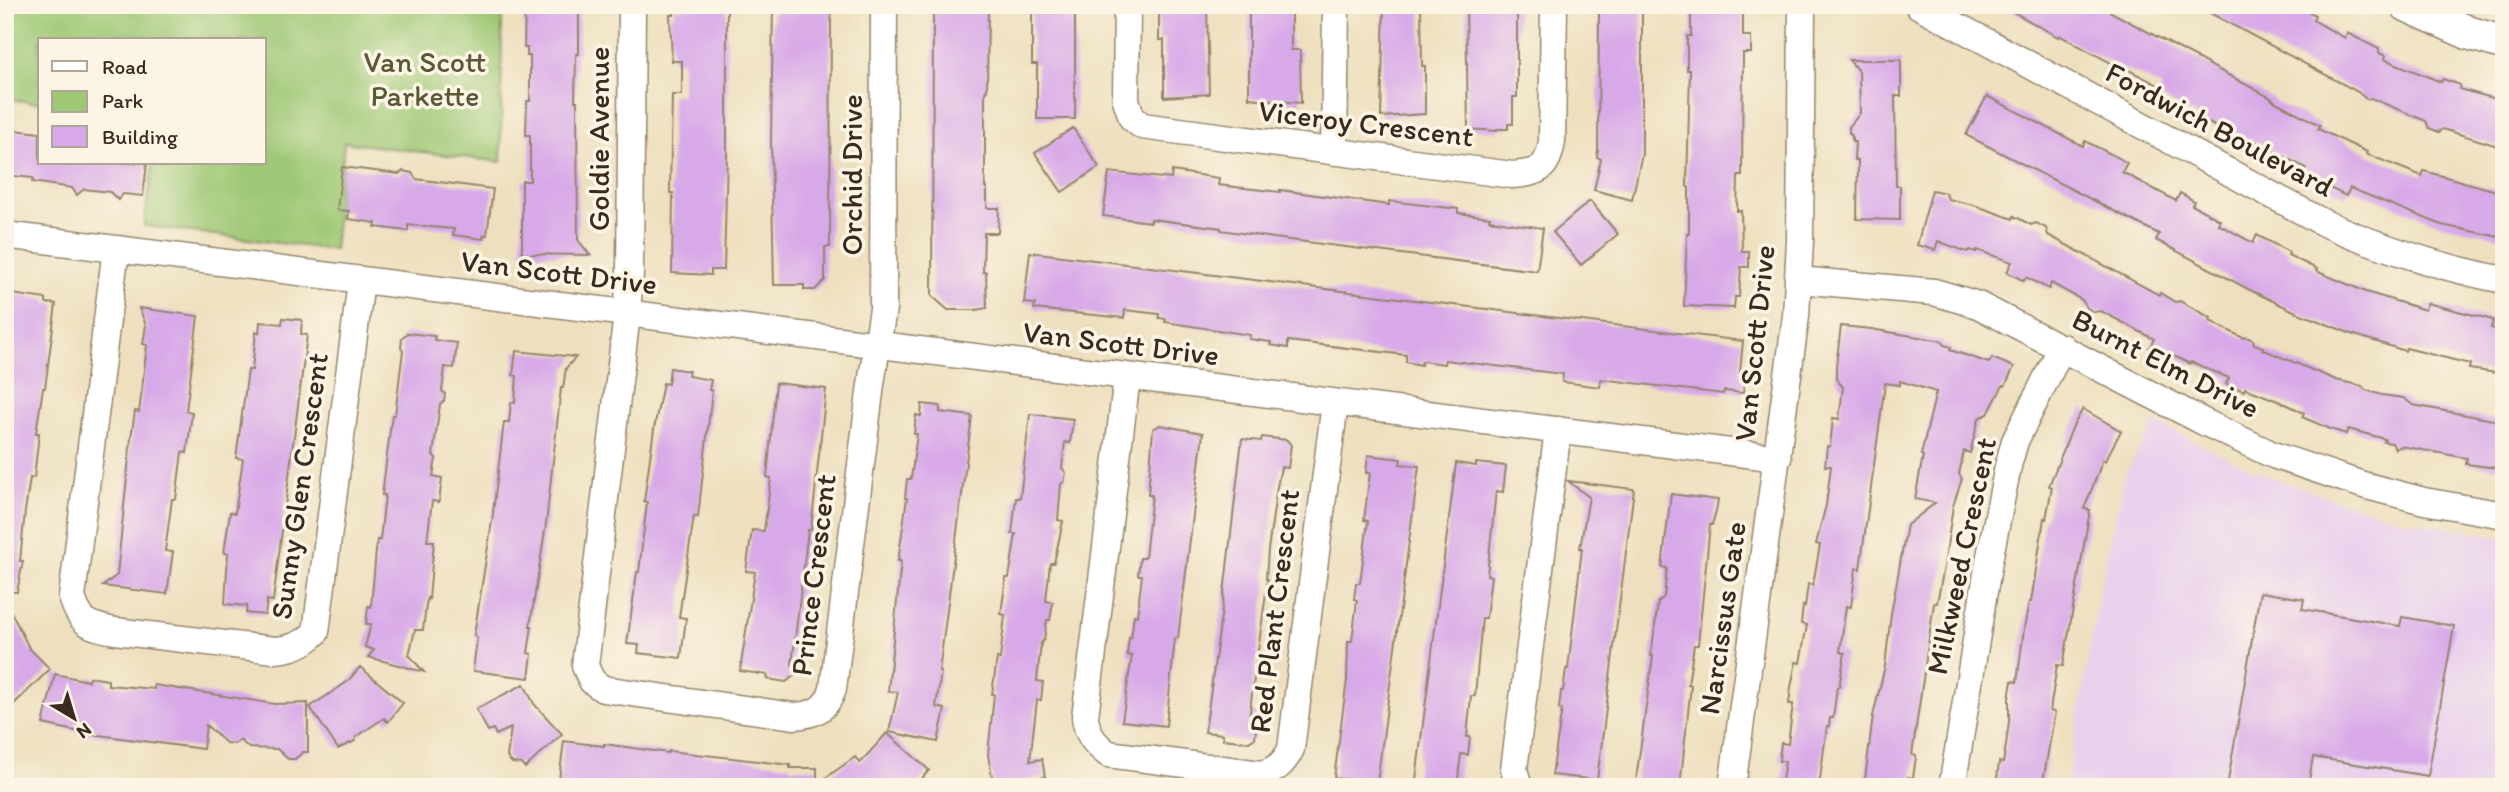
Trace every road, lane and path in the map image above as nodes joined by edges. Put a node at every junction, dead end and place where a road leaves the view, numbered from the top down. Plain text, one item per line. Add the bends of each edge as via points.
1 (632, 5) edge
2 (884, 5) edge
3 (1127, 5) edge
4 (1336, 5) edge
5 (1554, 5) edge
6 (1802, 5) edge
7 (1918, 5) edge
8 (2407, 5) edge
9 (2504, 43) edge
10 (1334, 152) junction
11 (5, 235) edge
12 (116, 249) junction
13 (1798, 280) junction
14 (2504, 280) edge
15 (361, 281) junction
16 (627, 314) junction
17 (878, 344) junction
18 (2062, 347) junction
19 (1127, 377) junction
20 (1335, 403) junction
21 (1558, 430) junction
22 (1778, 458) junction
23 (2504, 515) edge
24 (1519, 787) edge
25 (1732, 787) edge
26 (1952, 787) edge

1 - 16 street, Goldie Avenue
2 - 17 street, Orchid Drive via 883,309
3 - 10 street, Viceroy Crescent via 1126,100 1132,118 1142,126
4 - 10 street
5 - 10 street, Viceroy Crescent via 1552,141 1550,157 1538,170 1512,175
6 - 13 street, Van Scott Drive
7 - 14 street, Fordwich Boulevard via 2324,223 2435,264
8 - 9 street
11 - 12 street, Van Scott Drive
12 - 15 street, Van Scott Drive
12 - 15 street, Sunny Glen Crescent via 72,597 80,618 115,631 275,650 300,645 316,632
13 - 18 street, Burnt Elm Drive via 1954,296
13 - 22 street, Van Scott Drive
15 - 16 street, Van Scott Drive
16 - 17 street, Van Scott Drive
16 - 17 street, Prince Crescent via 586,648 588,674 603,689 620,693 794,716 820,709 830,701 834,689
17 - 19 street, Van Scott Drive
18 - 23 street, Burnt Elm Drive via 2273,455 2362,485
18 - 26 street, Milkweed Crescent via 2015,441 2008,466
19 - 20 street, Van Scott Drive
19 - 20 street, Red Plant Crescent via 1086,726 1095,745 1108,754 1261,774 1280,766 1291,749
20 - 21 street, Van Scott Drive
21 - 22 street, Van Scott Drive
21 - 24 street via 1514,769
22 - 25 street, Narcissus Gate

